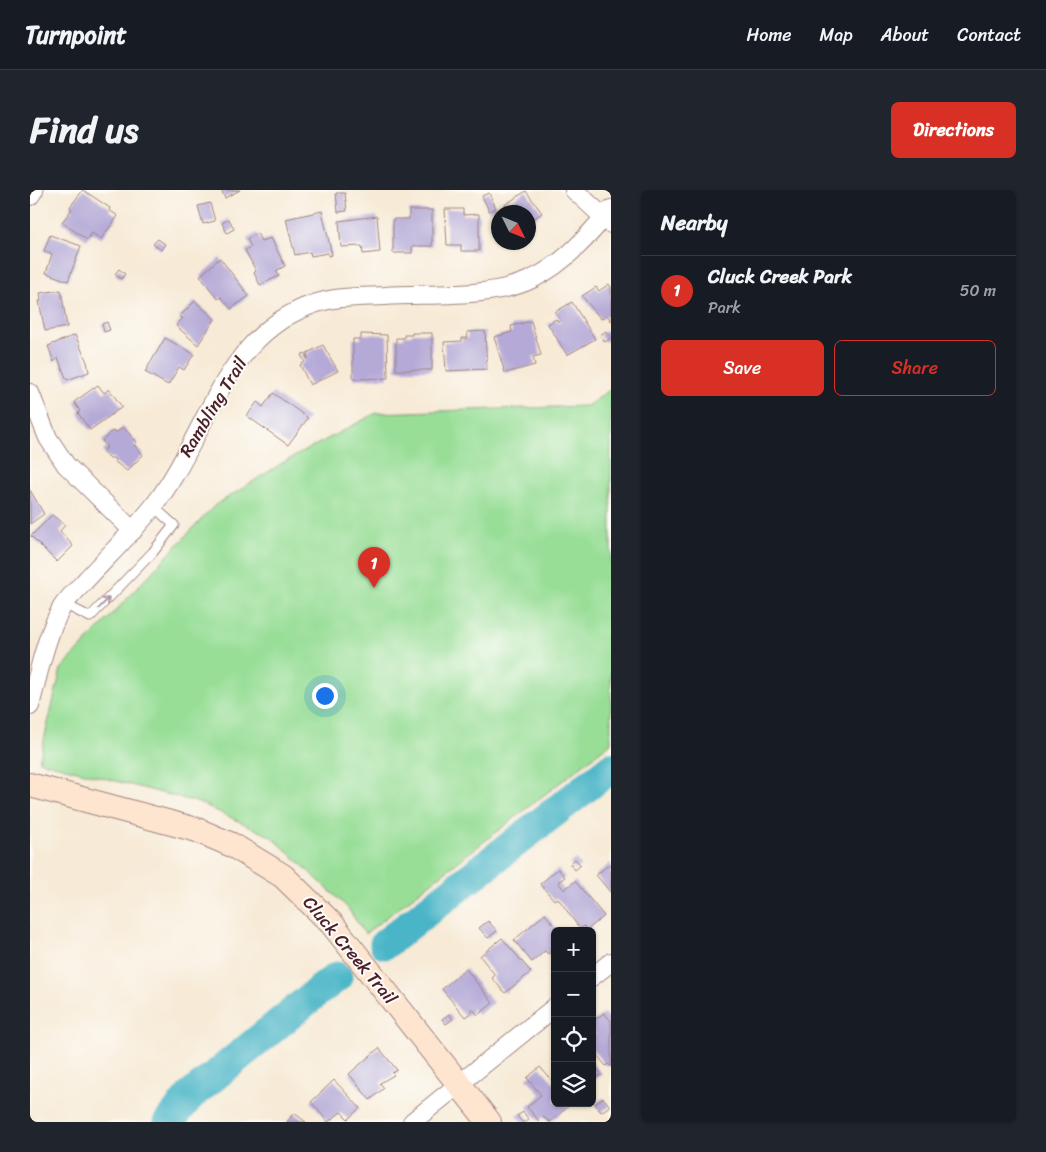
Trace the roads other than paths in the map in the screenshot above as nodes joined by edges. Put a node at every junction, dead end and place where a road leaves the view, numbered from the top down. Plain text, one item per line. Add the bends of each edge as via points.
1 (34, 190) edge
2 (574, 190) edge
3 (30, 196) edge
4 (609, 217) edge
5 (30, 393) edge
6 (154, 507) junction
7 (133, 531) junction
8 (64, 604) junction
9 (30, 706) edge
10 (30, 785) edge
11 (611, 962) edge
12 (596, 974) edge
13 (551, 1010) edge
14 (460, 1084) junction
15 (412, 1122) edge
16 (489, 1122) edge

1 - 3 street
2 - 4 street
4 - 6 street, Rambling Trail via 564,258 533,279 494,290 339,298 310,304 287,317 260,337 241,357
5 - 7 street via 48,438 66,466
6 - 7 street, Rambling Trail
8 -> 6 lane via 90,617 153,552 174,525
7 - 8 street, Rambling Trail
8 - 9 street, Rambling Trail via 48,635
10 - 14 street, Cluck Creek Trail via 196,830 232,844 283,876 332,924
11 - 12 street
13 - 14 street
14 - 15 street
14 - 16 street, Cluck Creek Trail

